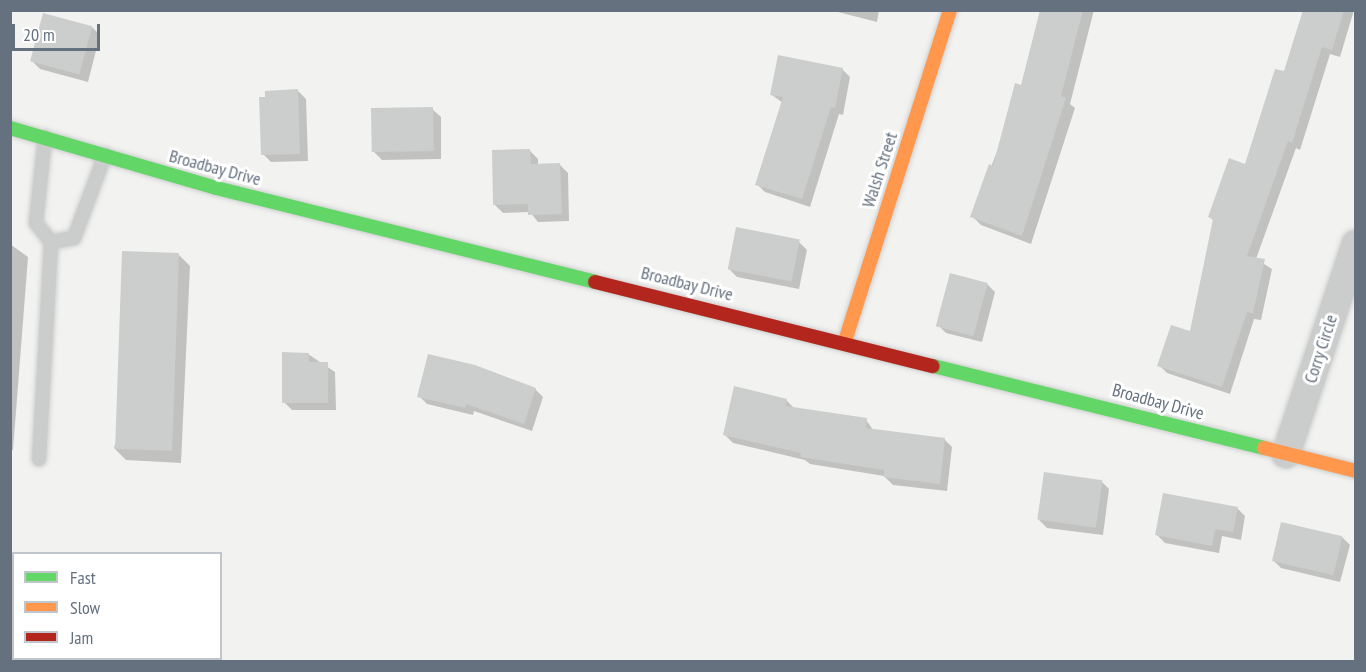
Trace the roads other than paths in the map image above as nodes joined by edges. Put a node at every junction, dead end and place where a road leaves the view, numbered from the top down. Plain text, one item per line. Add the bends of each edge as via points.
1 (950, 10) edge
2 (10, 128) edge
3 (45, 138) junction
4 (105, 155) junction
5 (51, 242) junction
6 (1356, 244) edge
7 (845, 341) junction
8 (1286, 454) junction
9 (39, 459) dead end
10 (1356, 471) edge

1 - 7 street, Walsh Street
2 - 3 street, Broadbay Drive
3 - 4 street, Broadbay Drive
3 - 5 lane via 36,223
4 - 5 lane via 74,238
4 - 7 street, Broadbay Drive via 216,188
5 - 9 lane
6 - 8 street, Corry Circle
7 - 8 street, Broadbay Drive
8 - 10 street, Broadbay Drive

